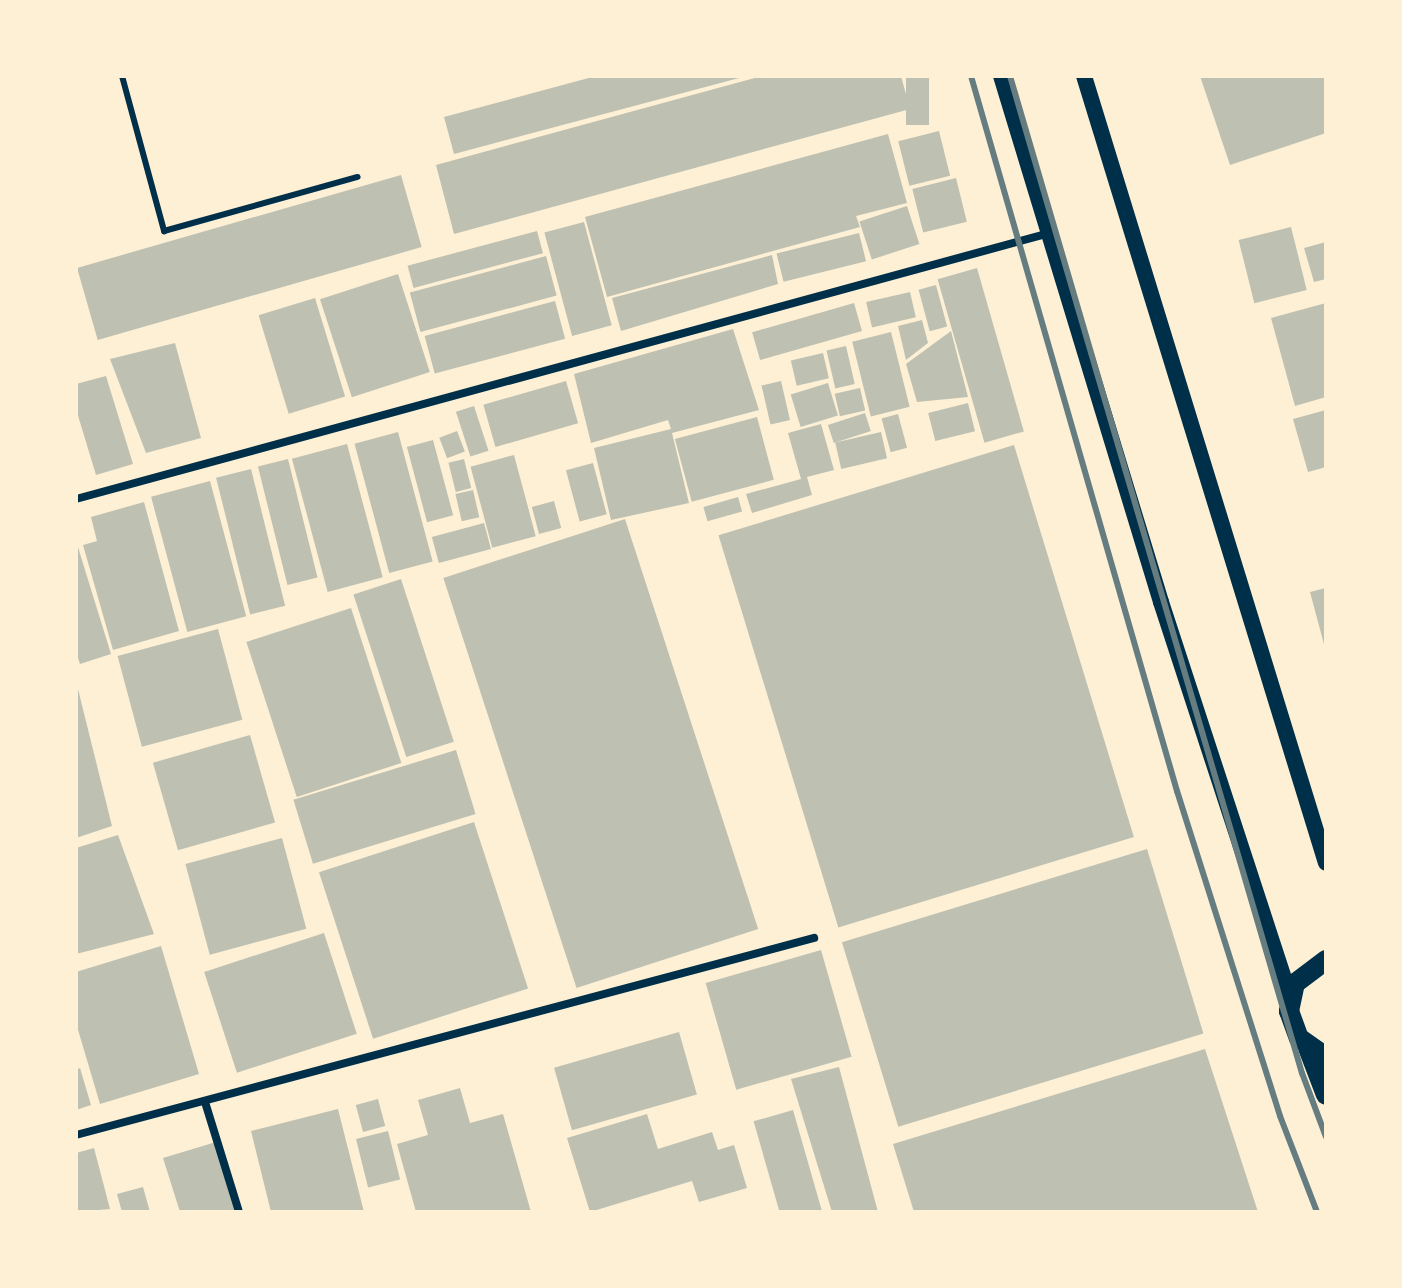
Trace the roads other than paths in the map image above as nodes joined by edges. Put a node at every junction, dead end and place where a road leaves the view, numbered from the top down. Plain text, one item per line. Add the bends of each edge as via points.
1 (122, 76) edge
2 (1001, 76) edge
3 (1084, 76) edge
4 (358, 177) dead end
5 (1046, 234) junction
6 (76, 499) edge
7 (1326, 863) edge
8 (814, 938) dead end
9 (1326, 960) edge
10 (1290, 997) junction
11 (1317, 1053) edge
12 (1326, 1095) edge
13 (205, 1102) junction
14 (76, 1135) edge
15 (239, 1212) edge

1 - 4 lane via 164,231
2 - 5 main road
3 - 7 main road
5 - 6 street
5 - 10 main road
8 - 13 street
9 - 10 main road via 1305,971
10 - 11 main road via 1292,1025
11 - 12 main road
13 - 14 street
13 - 15 street

